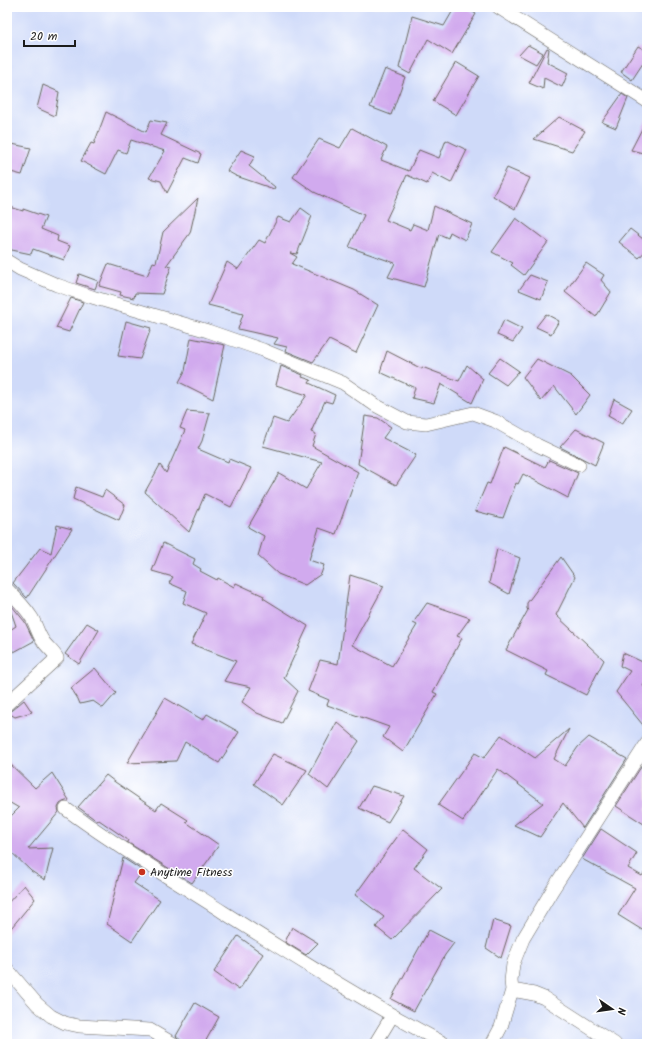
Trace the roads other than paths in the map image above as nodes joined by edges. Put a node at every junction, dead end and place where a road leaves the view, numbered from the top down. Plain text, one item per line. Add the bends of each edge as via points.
1 (498, 7) edge
2 (647, 101) edge
3 (7, 261) edge
4 (579, 465) dead end
5 (7, 589) edge
6 (7, 704) edge
7 (647, 743) edge
8 (66, 809) dead end
9 (7, 969) edge
10 (512, 990) junction
11 (392, 1016) junction
12 (174, 1044) edge
13 (375, 1044) edge
14 (445, 1044) edge
15 (492, 1044) edge
16 (615, 1044) edge

1 - 2 street
3 - 4 street via 57,285 263,350 343,383 375,405 407,422 426,424 473,413 495,420 537,445
5 - 6 street via 18,599 31,617 42,640 57,658
7 - 10 street via 552,889 523,940 513,964
8 - 11 street via 101,835
9 - 12 street via 37,1004 51,1016 65,1023 150,1030
10 - 15 street via 501,1026
10 - 16 street via 544,998
11 - 13 street
11 - 14 street

